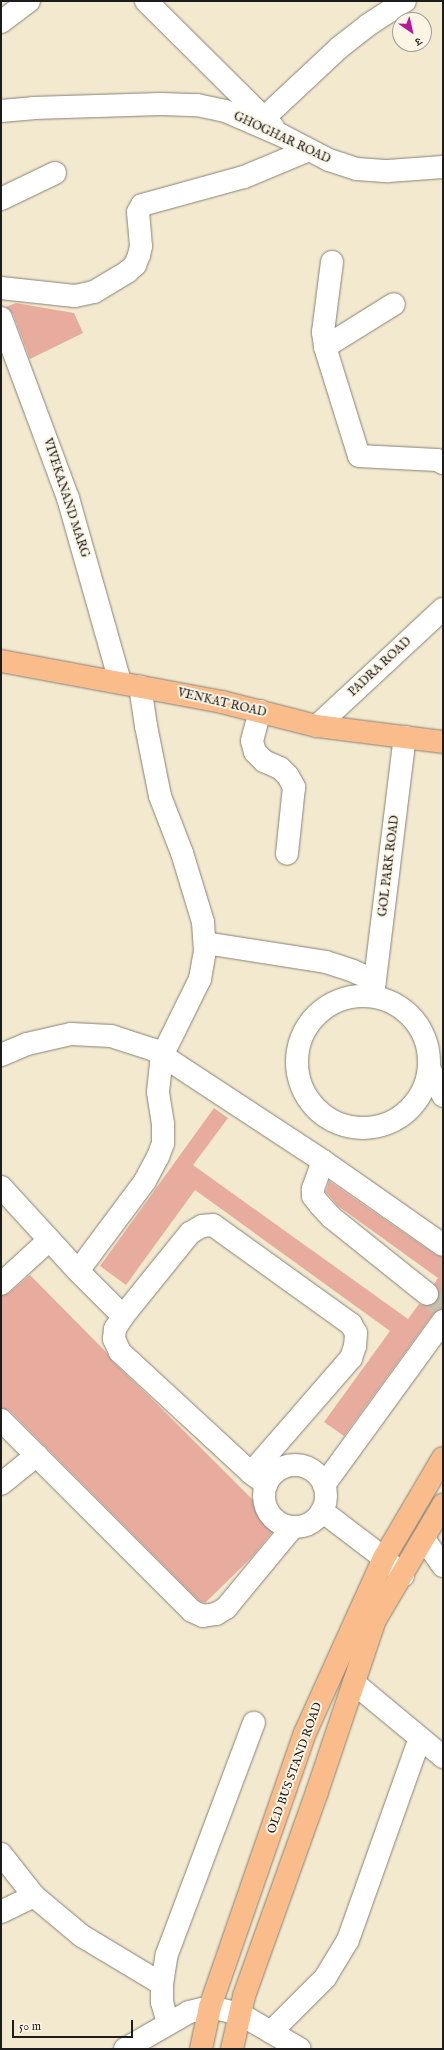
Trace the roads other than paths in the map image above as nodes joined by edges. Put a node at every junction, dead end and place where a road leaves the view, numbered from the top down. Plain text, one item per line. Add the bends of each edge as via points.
1 (29, 1) edge
2 (146, 1) edge
3 (405, 1) edge
4 (1, 22) edge
5 (1, 111) edge
6 (264, 118) junction
7 (281, 136) junction
8 (309, 150) junction
9 (443, 167) edge
10 (55, 173) dead end
11 (1, 200) edge
12 (332, 262) dead end
13 (1, 288) edge
14 (394, 304) dead end
15 (1, 318) edge
16 (325, 347) junction
17 (443, 463) edge
18 (442, 615) edge
19 (1, 661) edge
20 (130, 684) junction
21 (260, 711) junction
22 (317, 726) junction
23 (405, 737) junction
24 (443, 742) edge
25 (287, 854) dead end
26 (205, 944) junction
27 (374, 988) junction
28 (1, 1055) edge
29 (162, 1056) junction
30 (430, 1070) junction
31 (443, 1096) edge
32 (323, 1161) junction
33 (1, 1188) edge
34 (49, 1240) junction
35 (443, 1245) edge
36 (78, 1271) junction
37 (1, 1284) edge
38 (427, 1294) tunnel mouth
39 (123, 1316) junction
40 (443, 1321) edge
41 (1, 1420) edge
42 (37, 1455) junction
43 (443, 1458) edge
44 (258, 1479) junction
45 (1, 1484) edge
46 (324, 1485) junction
47 (443, 1505) edge
48 (322, 1511) junction
49 (293, 1527) junction
50 (424, 1539) junction
51 (384, 1558) junction
52 (443, 1566) edge
53 (403, 1576) junction
54 (354, 1683) junction
55 (254, 1723) dead end
56 (420, 1738) junction
57 (443, 1757) edge
58 (1, 1854) edge
59 (34, 1896) junction
60 (1, 1912) edge
61 (162, 1984) junction
62 (210, 2007) junction
63 (240, 2014) junction
64 (168, 2023) junction
65 (270, 2032) junction
66 (124, 2049) edge
67 (201, 2049) edge
68 (232, 2049) edge
69 (300, 2049) edge

1 - 4 street
2 - 6 street
3 - 6 street via 340,47
5 - 7 street, GHOGHAR ROAD via 161,104 197,105 225,111
6 - 7 street
7 - 8 street, GHOGHAR ROAD
8 - 9 street, GHOGHAR ROAD via 357,169 388,171
8 - 13 street via 237,179 142,205 138,212 141,246 135,265 94,292 75,296
10 - 11 street
12 - 16 street via 324,319
14 - 16 street
15 - 20 street, VIVEKANAND MARG via 68,498
16 - 17 street via 359,456 437,460
18 - 22 street, PADRA ROAD
19 - 20 main road, VENKAT ROAD
20 - 21 main road, VENKAT ROAD
20 - 26 street, VIVEKANAND MARG via 146,726 160,796 182,853 203,922
21 - 22 main road, VENKAT ROAD
21 - 25 street via 252,741 256,752 264,761 280,768 294,787
22 - 23 main road, VENKAT ROAD
23 - 24 main road, VENKAT ROAD
23 - 27 street, GOL PARK ROAD
26 - 27 street via 326,962 353,971
26 - 29 street, VIVEKANAND MARG via 200,979
27 - 30 street via 417,1021 428,1044
27 - 30 street via 323,1009 305,1028 297,1053 298,1079 310,1103 330,1120 354,1129 381,1127 404,1115 422,1095
28 - 29 street via 26,1044 71,1034 111,1036 154,1050
29 - 32 street
29 - 36 street, VIVEKANAND MARG via 158,1092 163,1143 158,1158
30 - 31 street
32 - 35 street
32 - 38 street via 312,1189 313,1196 320,1205 331,1217
33 - 34 street
34 - 36 street
34 - 37 street
36 - 39 street
39 - 44 street via 114,1334 120,1352
39 - 44 street via 190,1233 202,1226 213,1225 351,1324 356,1333 351,1358
40 - 46 street
41 - 42 street
42 - 45 street
42 - 49 street via 192,1611 203,1616 216,1614 226,1608
43 - 51 main road, OLD BUS STAND ROAD
44 - 46 street via 296,1466 313,1472
44 - 49 street via 270,1515 276,1521
46 - 48 street
47 - 50 main road
48 - 49 street via 310,1523
48 - 51 street
50 - 52 street
50 - 53 main road
51 - 53 street
51 - 62 main road, OLD BUS STAND ROAD via 305,1733
53 - 54 main road via 375,1620
54 - 56 street
54 - 63 main road via 244,1996
55 - 61 street via 167,1954
56 - 57 street
56 - 65 street via 348,1940 326,1978
58 - 59 street
59 - 60 street
59 - 61 street via 82,1936
61 - 64 street via 162,2002
62 - 63 street
62 - 64 street via 189,2012
62 - 67 main road, OLD BUS STAND ROAD
63 - 65 street
63 - 68 main road
64 - 66 street
65 - 69 street

